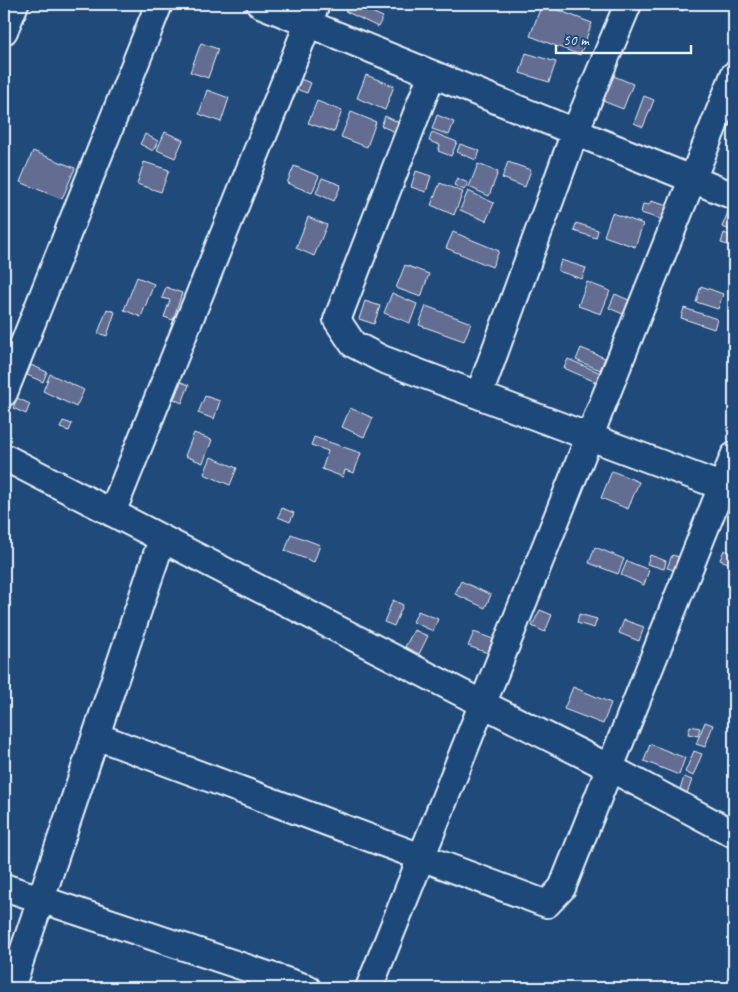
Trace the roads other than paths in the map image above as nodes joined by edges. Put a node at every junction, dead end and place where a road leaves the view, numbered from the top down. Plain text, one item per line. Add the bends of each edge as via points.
1 (16, 4) edge
2 (159, 4) edge
3 (260, 4) edge
4 (628, 4) edge
5 (312, 14) edge
6 (4, 31) edge
7 (432, 74) junction
8 (734, 75) edge
9 (575, 132) junction
10 (693, 179) junction
11 (734, 196) edge
12 (4, 393) edge
13 (479, 395) junction
14 (590, 437) junction
15 (734, 456) edge
16 (4, 457) edge
17 (728, 488) edge
18 (112, 513) junction
19 (162, 539) junction
20 (483, 704) junction
21 (96, 736) junction
22 (610, 768) junction
23 (734, 834) edge
24 (422, 857) junction
25 (4, 887) edge
26 (41, 900) junction
27 (11, 988) edge
28 (307, 988) edge
29 (369, 988) edge

1 - 6 street
2 - 12 street
3 - 5 street
4 - 9 street
5 - 7 street
5 - 18 street
7 - 9 street
7 - 13 street via 337,320 353,344 382,359
8 - 10 street
9 - 10 street
9 - 13 street
10 - 11 street
10 - 14 street
13 - 14 street
14 - 17 street
14 - 20 street
15 - 17 street
16 - 18 street
17 - 22 street
18 - 19 street
19 - 20 street
19 - 21 street
20 - 22 street
20 - 24 street
21 - 24 street
21 - 26 street
22 - 23 street
22 - 24 street via 562,888 547,904
24 - 29 street
25 - 26 street
26 - 27 street
26 - 28 street

